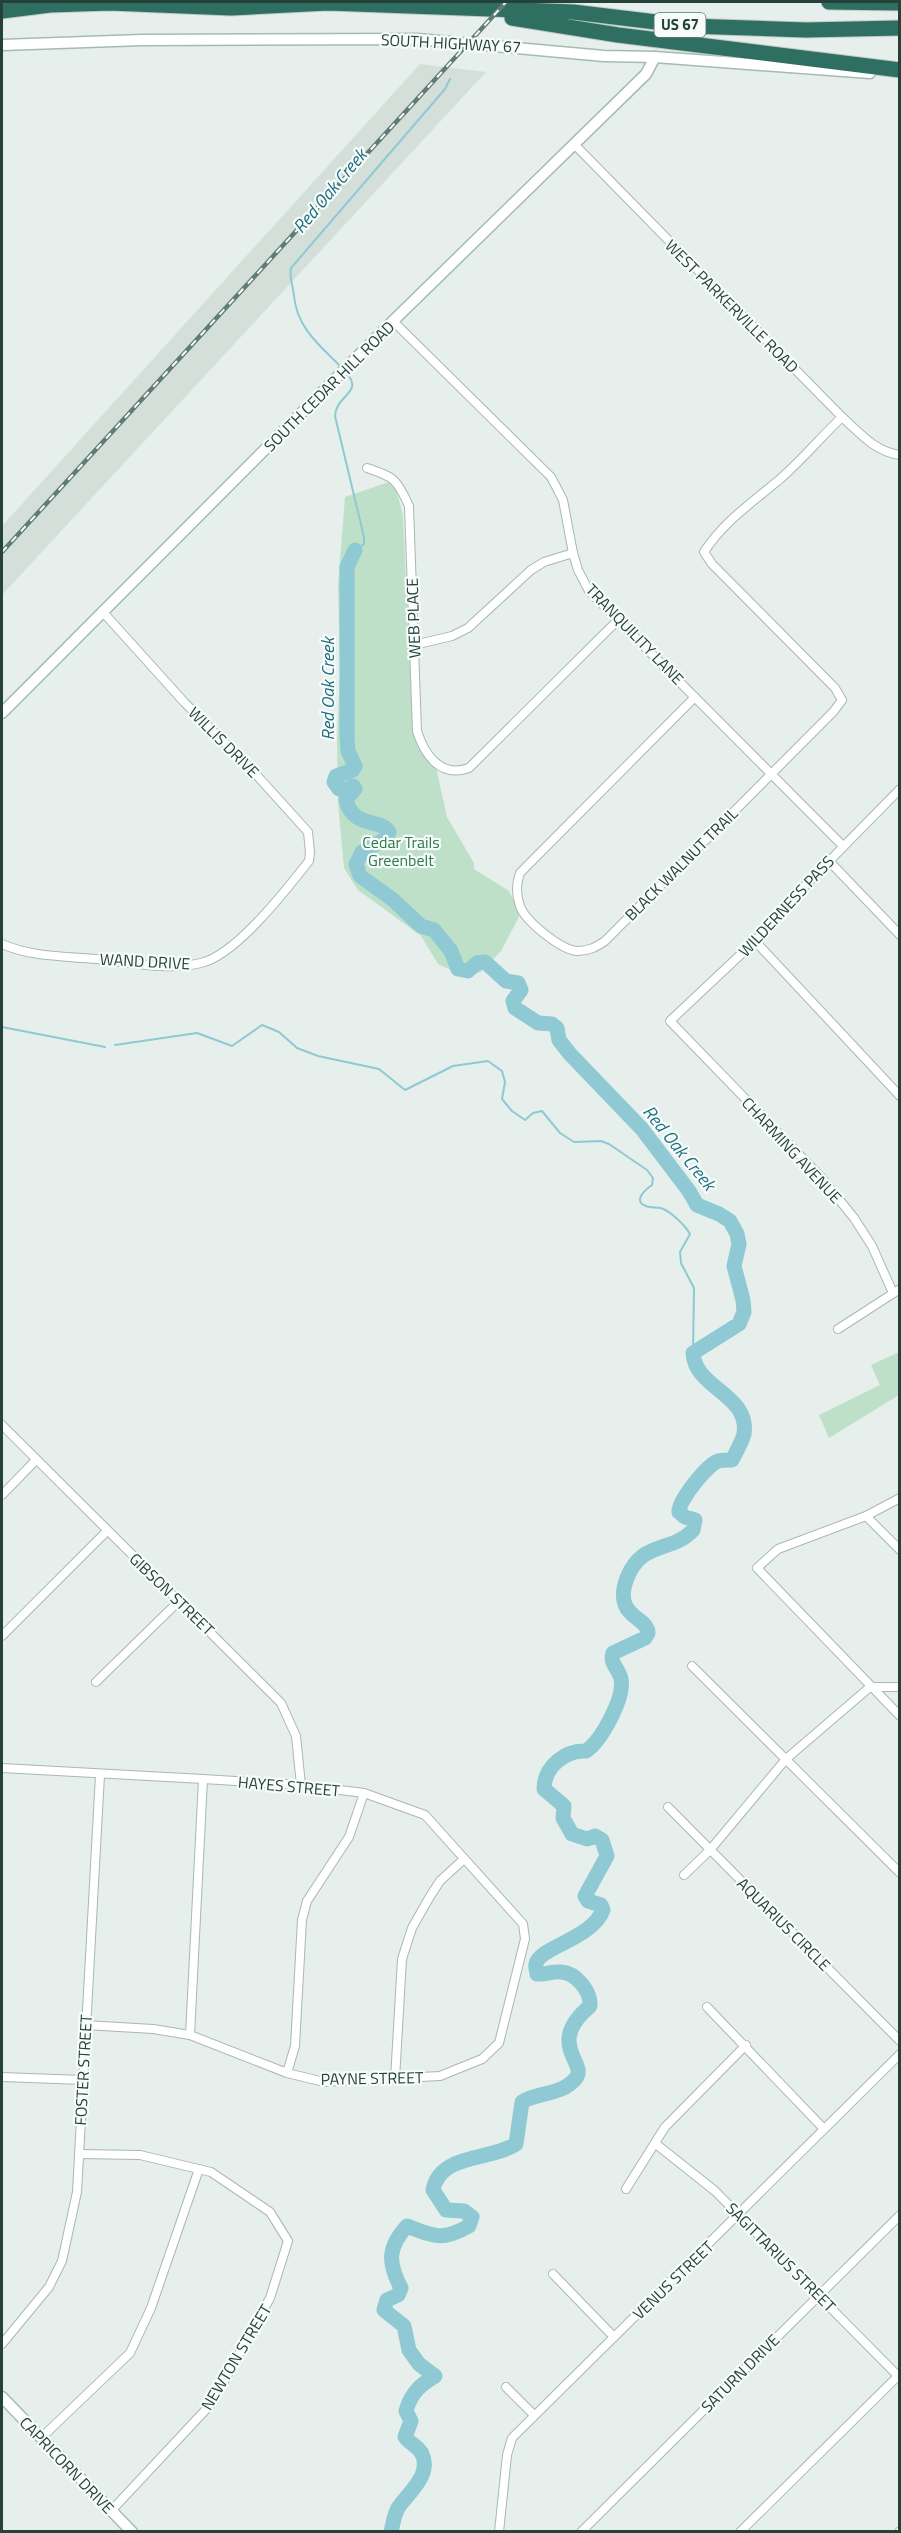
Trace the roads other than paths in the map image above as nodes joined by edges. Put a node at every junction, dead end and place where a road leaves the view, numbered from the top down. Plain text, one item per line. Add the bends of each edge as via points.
1 (829, 2) edge
2 (900, 3) edge
3 (462, 7) junction
4 (2, 11) edge
5 (900, 28) edge
6 (2, 45) edge
7 (655, 57) junction
8 (900, 70) edge
9 (900, 75) edge
10 (574, 144) junction
11 (393, 321) junction
12 (842, 417) junction
13 (900, 455) edge
14 (367, 468) dead end
15 (573, 553) junction
16 (102, 611) junction
17 (618, 620) junction
18 (414, 645) junction
19 (695, 697) junction
20 (2, 713) edge
21 (771, 773) junction
22 (900, 789) edge
23 (843, 846) junction
24 (829, 861) junction
25 (293, 881) joint
26 (900, 935) edge
27 (754, 941) junction
28 (2, 944) edge
29 (670, 1021) joint
30 (900, 1096) edge
31 (896, 1291) edge
32 (838, 1329) dead end
33 (2, 1425) edge
34 (36, 1460) junction
35 (2, 1495) edge
36 (900, 1498) edge
37 (866, 1516) junction
38 (107, 1532) junction
39 (900, 1550) edge
40 (180, 1600) junction
41 (2, 1636) edge
42 (693, 1666) dead end
43 (96, 1682) dead end
44 (870, 1687) junction
45 (900, 1687) edge
46 (900, 1716) edge
47 (786, 1759) junction
48 (2, 1768) edge
49 (100, 1775) junction
50 (203, 1779) junction
51 (301, 1785) junction
52 (364, 1793) junction
53 (669, 1807) dead end
54 (710, 1850) junction
55 (464, 1859) junction
56 (900, 1873) edge
57 (684, 1875) dead end
58 (523, 1924) joint
59 (707, 2007) dead end
60 (85, 2025) junction
61 (190, 2035) junction
62 (900, 2040) edge
63 (746, 2045) junction
64 (900, 2054) edge
65 (287, 2073) junction
66 (2, 2077) edge
67 (395, 2079) junction
68 (82, 2080) junction
69 (825, 2129) junction
70 (656, 2144) junction
71 (79, 2154) junction
72 (199, 2169) junction
73 (626, 2189) dead end
74 (739, 2215) junction
75 (900, 2215) edge
76 (553, 2274) dead end
77 (818, 2295) junction
78 (615, 2337) junction
79 (2, 2344) edge
80 (899, 2376) edge
81 (506, 2386) dead end
82 (2, 2397) edge
83 (534, 2415) junction
84 (41, 2438) junction
85 (111, 2511) junction
86 (132, 2532) edge
87 (499, 2532) edge
88 (581, 2532) edge
89 (740, 2532) edge

1 - 2 highway
3 - 4 highway, US 67 via 328,3 231,8 110,3
3 - 5 highway, US 67 via 573,12 690,26
3 - 8 highway via 618,35
6 - 7 street, SOUTH HIGHWAY 67 via 417,39
7 - 9 street, SOUTH HIGHWAY 67
7 - 10 street, SOUTH CEDAR HILL ROAD via 646,74
10 - 11 street, SOUTH CEDAR HILL ROAD
10 - 12 street, WEST PARKERVILLE ROAD
11 - 15 street, TRANQUILITY LANE via 551,477 563,500
11 - 16 street, SOUTH CEDAR HILL ROAD
12 - 13 street, WEST PARKERVILLE ROAD via 883,452
12 - 21 street, BLACK WALNUT TRAIL via 780,478 745,506 704,552 835,688 842,700
14 - 18 street, WEB PLACE via 391,476 409,506
15 - 17 street, TRANQUILITY LANE via 589,591
15 - 18 street via 531,570 468,628
16 - 20 street, SOUTH CEDAR HILL ROAD
16 - 25 street, WILLIS DRIVE via 308,832 309,861
17 - 18 street, WEB PLACE via 469,768 457,772 443,769 420,741
17 - 19 street, TRANQUILITY LANE
19 - 21 street, TRANQUILITY LANE
19 - 21 street, BLACK WALNUT TRAIL via 520,873 516,889 520,908 549,938 576,952 591,950 605,941
21 - 23 street, TRANQUILITY LANE
22 - 23 street, WILDERNESS PASS
23 - 24 street, WILDERNESS PASS
24 - 26 street
24 - 27 street, WILDERNESS PASS
25 - 28 street, WAND DRIVE via 246,933 223,953 202,963 173,966 42,954
27 - 29 street, WILDERNESS PASS
27 - 30 street
29 - 31 street, CHARMING AVENUE via 827,1185 854,1218
31 - 32 street
33 - 34 street, GIBSON STREET
34 - 35 street
34 - 38 street, GIBSON STREET
36 - 37 street
37 - 39 street
37 - 44 street via 778,1549 757,1568
38 - 40 street, GIBSON STREET
38 - 41 street
40 - 43 street
40 - 51 street, GIBSON STREET via 281,1703 296,1736
42 - 47 street
44 - 45 street
44 - 46 street
44 - 47 street
47 - 54 street
47 - 56 street
48 - 49 street, HAYES STREET
49 - 50 street, HAYES STREET
49 - 60 street, FOSTER STREET
50 - 51 street, HAYES STREET
50 - 61 street
51 - 52 street, HAYES STREET
52 - 55 street, HAYES STREET via 425,1815
52 - 65 street via 350,1837 306,1901 295,2046
53 - 54 street, AQUARIUS CIRCLE
54 - 57 street
54 - 62 street, AQUARIUS CIRCLE
55 - 58 street, HAYES STREET
55 - 67 street via 440,1881 429,1898 412,1928 402,1959
58 - 67 street, PAYNE STREET via 525,1938 499,2043 482,2059 440,2076
59 - 63 street
60 - 61 street, PAYNE STREET
60 - 68 street, FOSTER STREET
61 - 65 street, PAYNE STREET
63 - 69 street
63 - 70 street via 665,2127
64 - 69 street, VENUS STREET
65 - 67 street, PAYNE STREET via 324,2082
66 - 68 street
68 - 71 street, FOSTER STREET
69 - 74 street, VENUS STREET
70 - 73 street
70 - 74 street, SAGITTARIUS STREET via 689,2168
71 - 72 street via 140,2155
71 - 79 street, FOSTER STREET via 77,2192 62,2261 49,2287
72 - 84 street via 151,2308 130,2354
72 - 85 street, NEWTON STREET via 211,2172 270,2212 288,2241 270,2298 212,2403
74 - 77 street, SAGITTARIUS STREET
74 - 78 street, VENUS STREET
75 - 77 street, SATURN DRIVE
76 - 78 street
77 - 80 street, SAGITTARIUS STREET
77 - 88 street, SATURN DRIVE
78 - 83 street, VENUS STREET
80 - 89 street
81 - 83 street
82 - 84 street, CAPRICORN DRIVE
83 - 87 street, VENUS STREET via 512,2438
84 - 85 street, CAPRICORN DRIVE
85 - 86 street, CAPRICORN DRIVE

